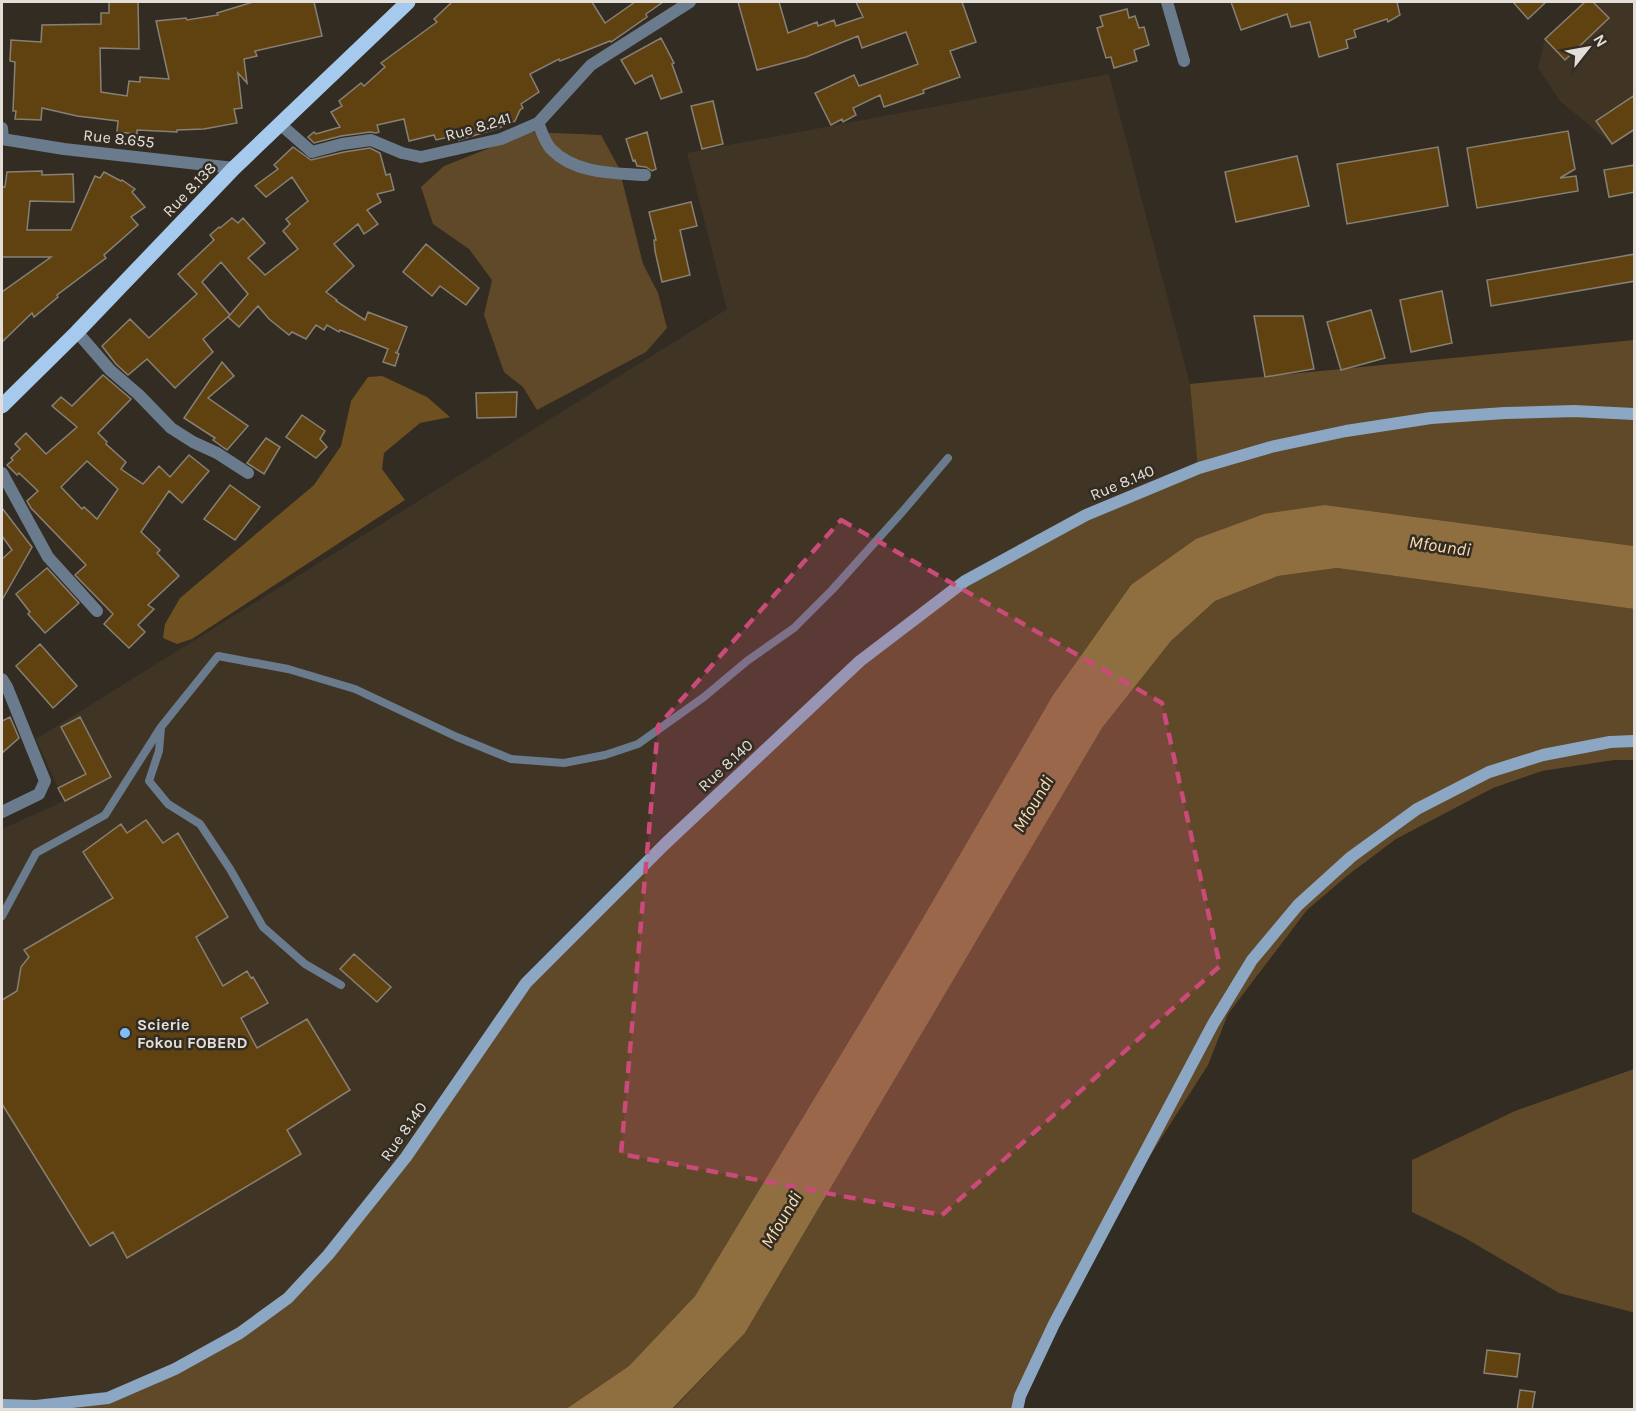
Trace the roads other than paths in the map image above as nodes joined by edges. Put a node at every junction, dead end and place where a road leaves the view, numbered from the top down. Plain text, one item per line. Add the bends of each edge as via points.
1 (408, 2) edge
2 (690, 2) edge
3 (1167, 2) edge
4 (1184, 61) dead end
5 (538, 123) junction
6 (280, 124) junction
7 (2, 135) edge
8 (234, 168) junction
9 (645, 175) dead end
10 (78, 333) junction
11 (2, 406) edge
12 (1635, 414) edge
13 (948, 458) dead end
14 (2, 473) edge
15 (248, 473) dead end
16 (97, 611) dead end
17 (2, 679) edge
18 (161, 727) junction
19 (1635, 741) edge
20 (2, 812) edge
21 (2, 916) edge
22 (341, 985) dead end
23 (2, 1405) edge
24 (1017, 1410) edge

1 - 6 main road, Rue 8.138
2 - 5 street, Rue 8.241 via 591,65
3 - 4 street
5 - 6 street, Rue 8.241 via 501,140 421,157 371,140 312,152
5 - 9 street via 549,147 567,162 601,172
6 - 8 main road, Rue 8.138
7 - 8 street, Rue 8.655 via 64,149
8 - 10 main road, Rue 8.138
10 - 11 main road, Rue 8.138
10 - 15 street via 110,370 171,428
12 - 23 main road, Rue 8.140 via 1574,411 1431,418 1270,447 1198,468 1086,515 965,581 860,661 665,844 527,981 406,1157 328,1255 288,1298 240,1333 176,1369 108,1398 36,1406
13 - 18 lane via 794,628 638,744 564,763 511,759 355,689 288,669 218,656
14 - 16 street via 48,557
17 - 20 street via 45,781 39,794
18 - 21 lane via 105,815 36,854
18 - 22 lane via 159,751 149,781 168,804 200,824 263,927 305,964
19 - 24 main road via 1543,755 1489,772 1417,809 1351,857 1298,905 1252,960 1213,1024 1053,1324

